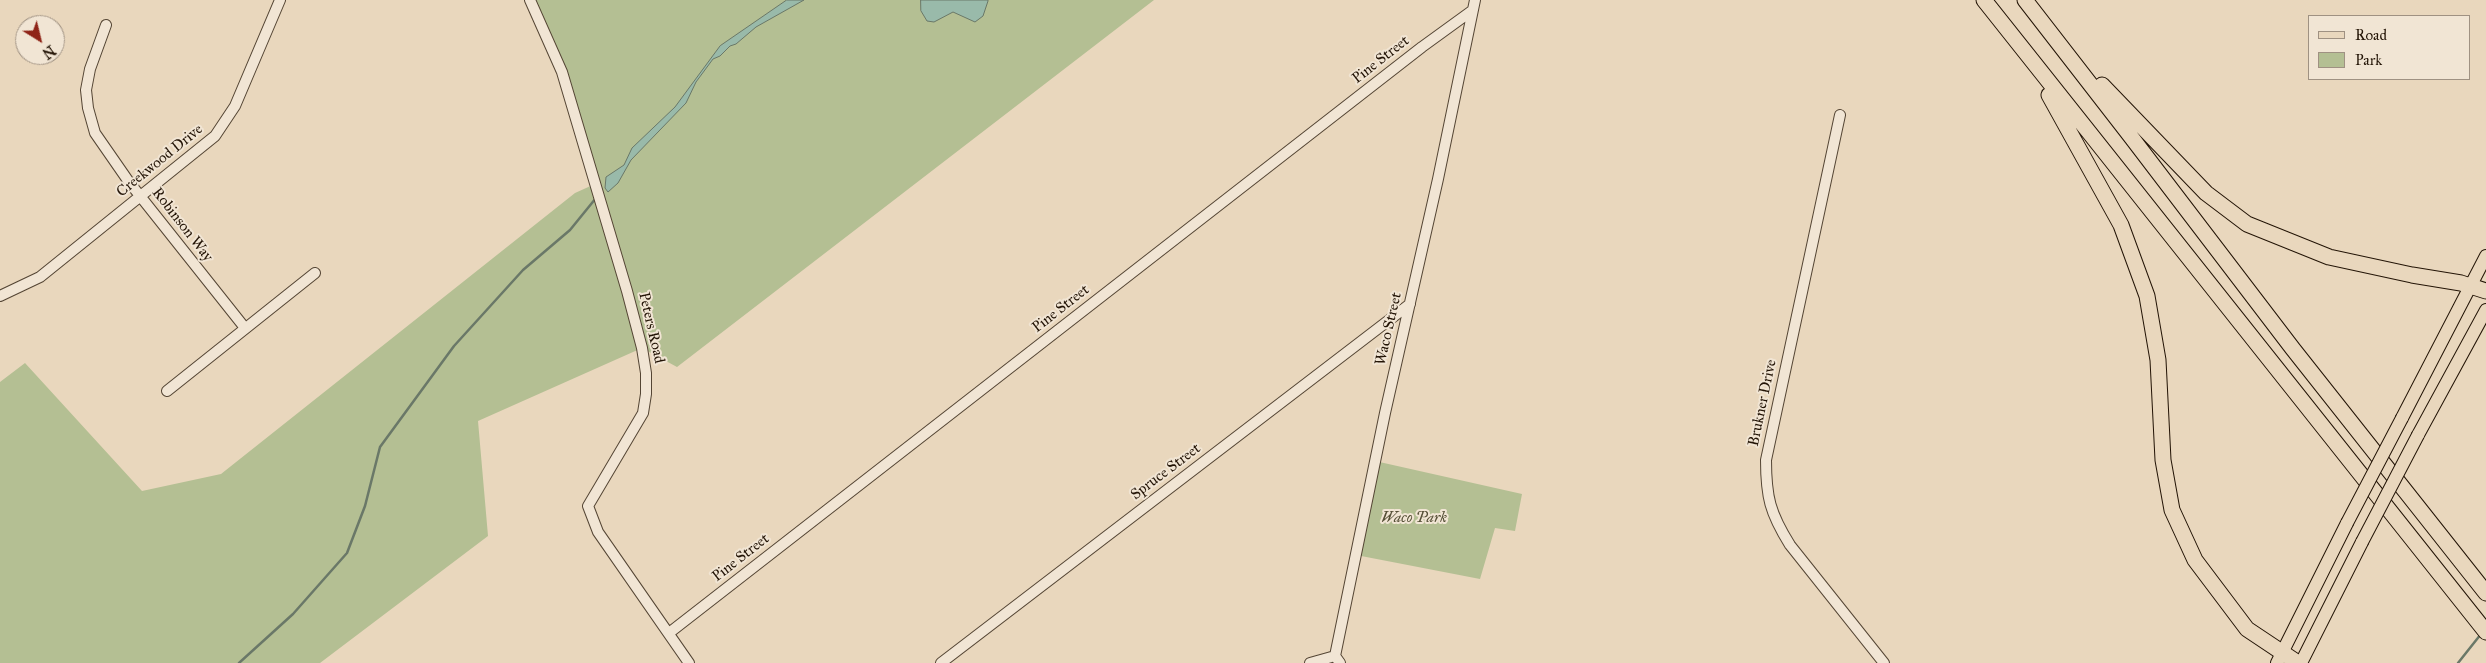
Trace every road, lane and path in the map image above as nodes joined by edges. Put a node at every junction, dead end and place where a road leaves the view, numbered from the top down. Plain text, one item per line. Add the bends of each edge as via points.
1 (280, 0) edge
2 (530, 0) edge
3 (1984, 0) edge
4 (2025, 0) edge
5 (1474, 5) edge
6 (2040, 19) junction
7 (106, 25) dead end
8 (2014, 38) junction
9 (1840, 116) dead end
10 (140, 196) junction
11 (2486, 256) edge
12 (315, 274) dead end
13 (2470, 286) junction
14 (2486, 291) edge
15 (0, 296) edge
16 (1410, 304) junction
17 (2486, 310) edge
18 (245, 328) junction
19 (168, 391) dead end
20 (2486, 593) edge
21 (2486, 632) edge
22 (669, 633) junction
23 (2280, 658) edge
24 (1337, 660) edge
25 (689, 663) edge
26 (940, 663) edge
27 (1310, 663) edge
28 (1884, 663) edge
29 (2299, 663) edge

1 - 10 street, Creekwood Drive via 227,120 204,148
2 - 22 street, Peters Road via 562,72 642,348 646,394 643,412 588,506 598,532
3 - 8 highway
4 - 6 highway
5 - 16 street, Waco Street
5 - 22 street, Pine Street
6 - 13 highway via 2206,193 2247,224 2329,257
6 - 20 highway via 2292,349
7 - 10 street, Robinson Way via 86,90 90,122 101,144
8 - 21 highway
8 - 23 highway via 2121,224 2147,296 2158,360 2162,460 2172,510 2195,560 2247,629
9 - 28 street, Brukner Drive via 1766,460 1766,493 1777,524 1790,544
10 - 15 street, Creekwood Drive via 40,277
10 - 18 street, Robinson Way
11 - 13 main road
12 - 18 street
13 - 14 highway
13 - 23 main road, bridge
16 - 24 street, Waco Street via 1385,413
16 - 26 street, Spruce Street
17 - 29 main road, bridge
18 - 19 street
22 - 25 street, Peters Road
23 - 29 highway
24 - 27 street

